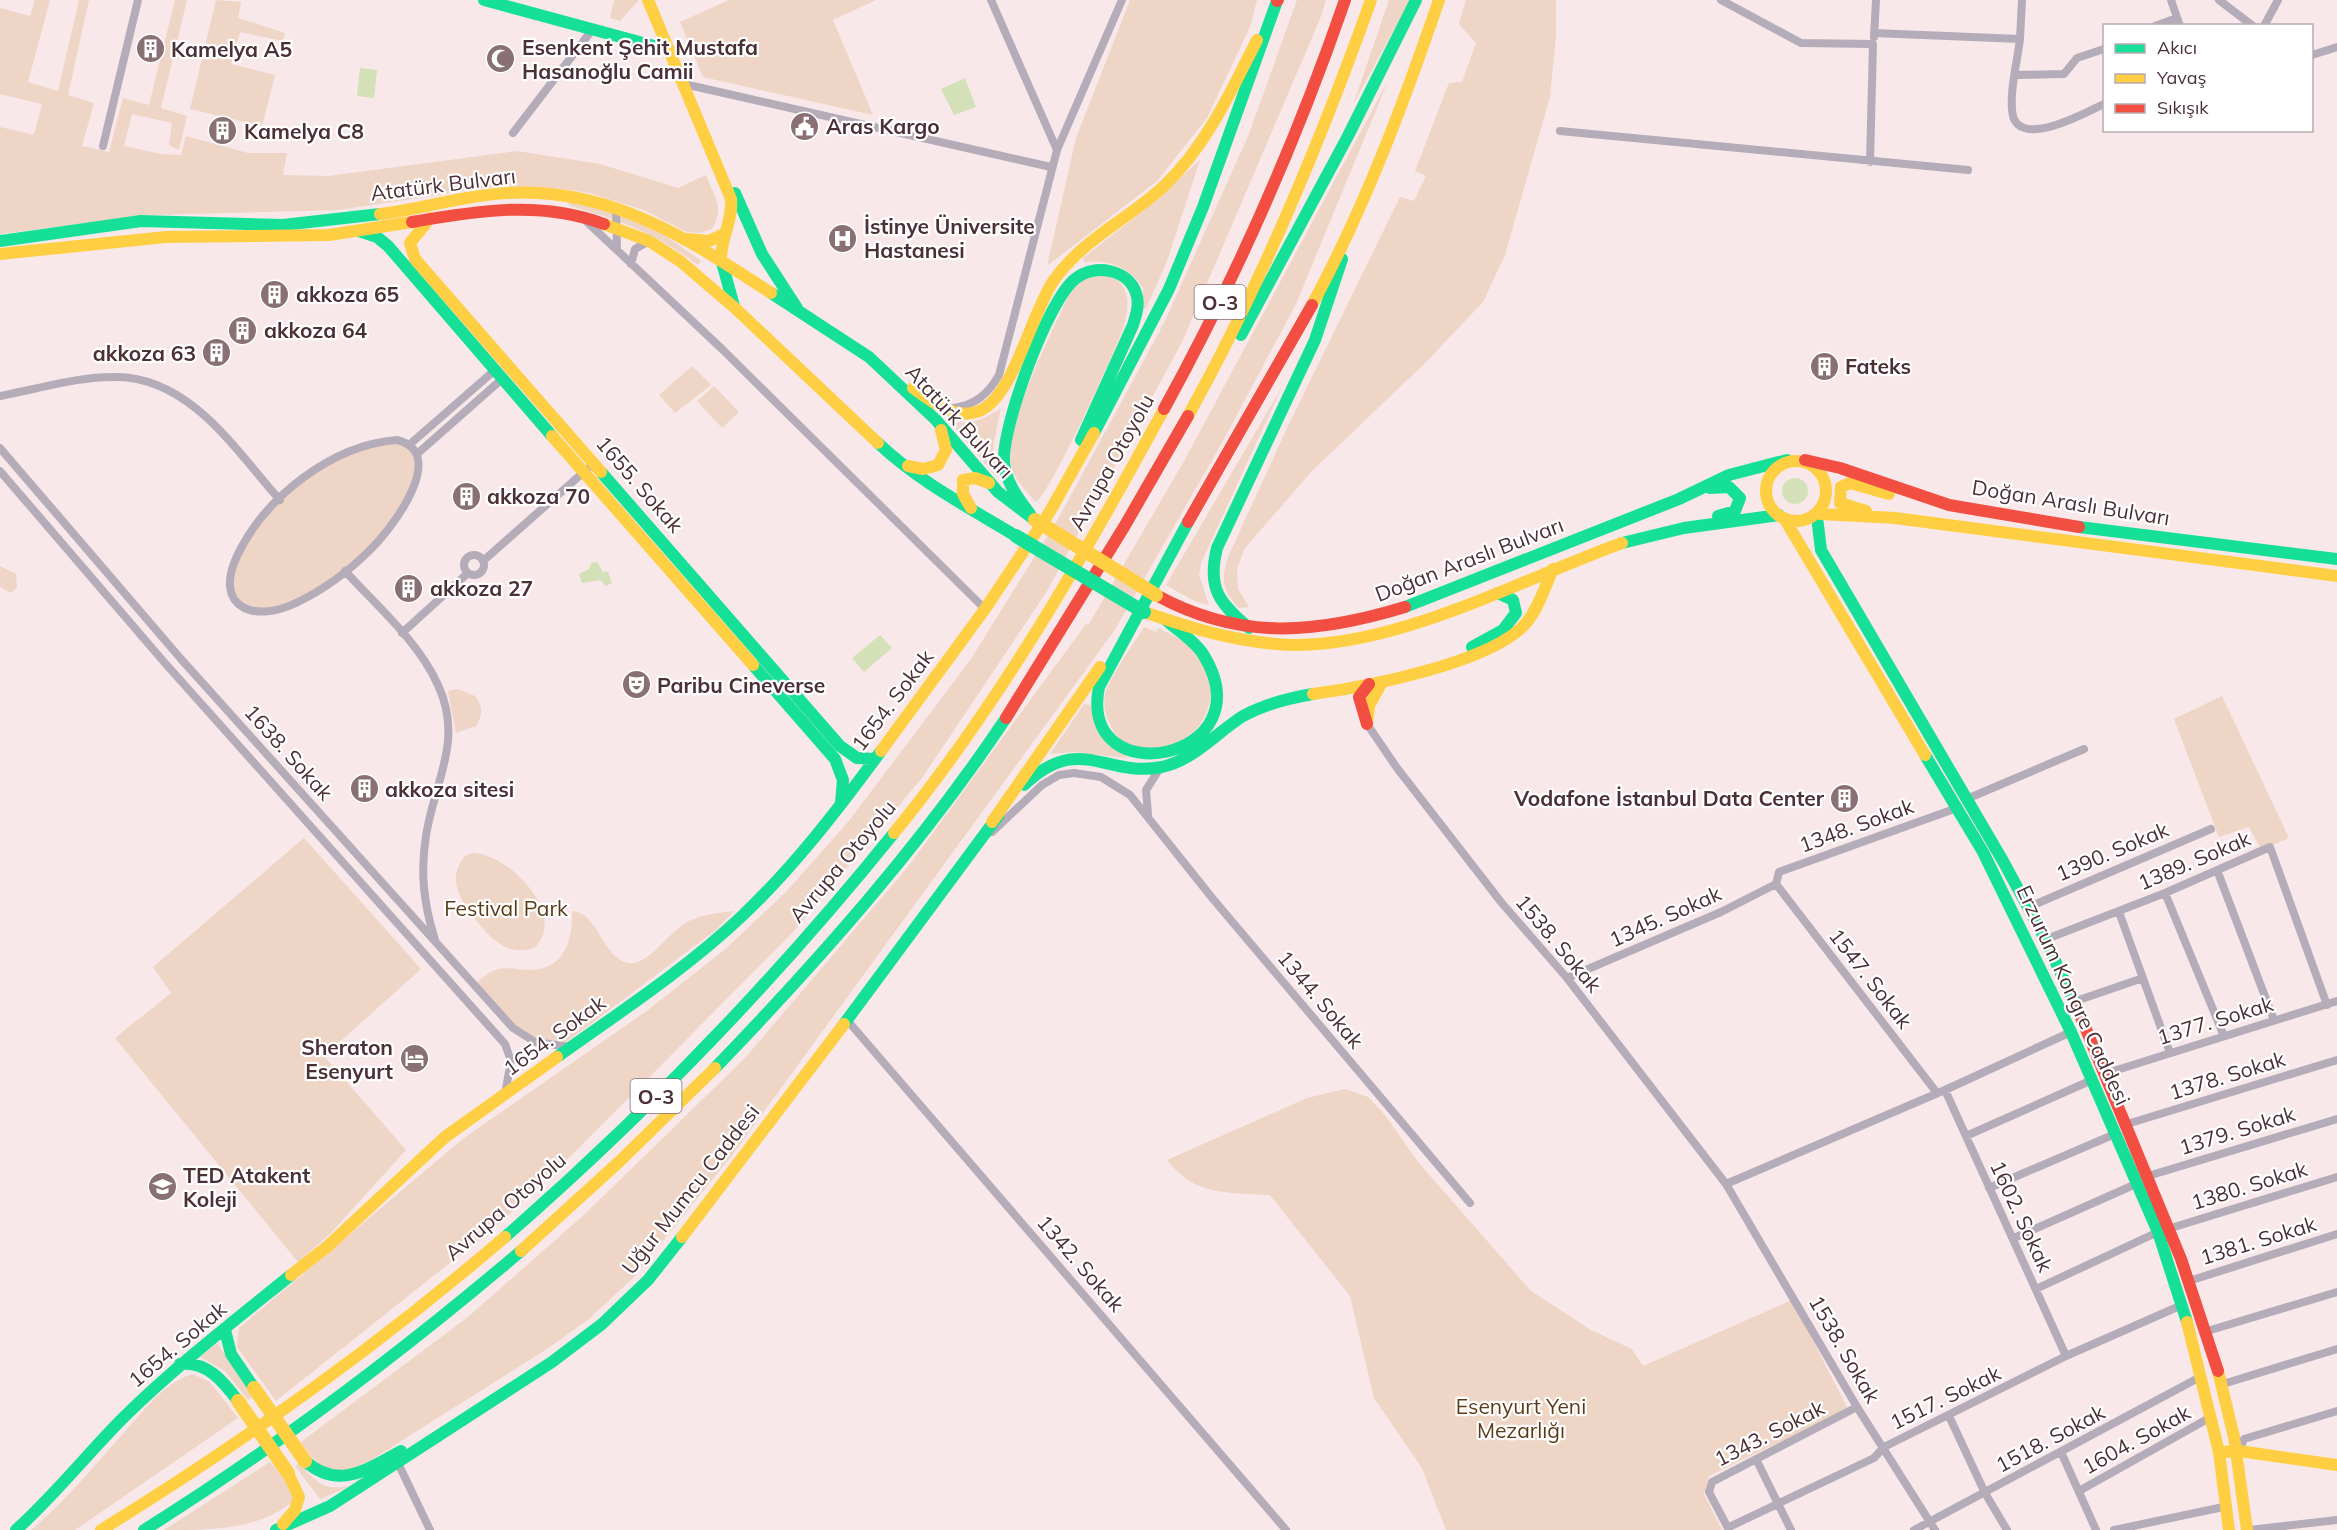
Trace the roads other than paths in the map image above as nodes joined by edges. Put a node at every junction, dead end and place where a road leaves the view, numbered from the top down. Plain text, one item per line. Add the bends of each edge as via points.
1 (138, 0) edge
2 (484, 0) edge
3 (648, 0) edge
4 (991, 0) edge
5 (1122, 0) edge
6 (1277, 0) edge
7 (1345, 0) edge
8 (1371, 0) edge
9 (1416, 0) edge
10 (1438, 0) edge
11 (1720, 0) edge
12 (1876, 0) edge
13 (2022, 0) edge
14 (2171, 0) edge
15 (2219, 0) edge
16 (2278, 0) edge
17 (2179, 22) edge
18 (2250, 24) edge
19 (2265, 24) edge
20 (592, 30) junction
21 (1874, 33) junction
22 (2020, 39) junction
23 (1873, 44) junction
24 (2337, 47) edge
25 (2103, 49) edge
26 (669, 50) junction
27 (2313, 55) edge
28 (2016, 75) junction
29 (684, 84) junction
30 (2103, 104) edge
31 (1560, 131) dead end
32 (513, 133) dead end
33 (103, 147) dead end
34 (1057, 150) junction
35 (1869, 162) junction
36 (1052, 167) junction
37 (1968, 170) dead end
38 (616, 207) junction
39 (404, 211) junction
40 (579, 215) junction
41 (430, 218) junction
42 (393, 225) junction
43 (617, 227) junction
44 (359, 231) junction
45 (724, 234) junction
46 (684, 238) junction
47 (0, 241) edge
48 (649, 241) junction
49 (1345, 244) junction
50 (391, 246) junction
51 (617, 250) junction
52 (0, 254) edge
53 (721, 259) junction
54 (631, 264) junction
55 (735, 308) junction
56 (797, 308) junction
57 (503, 370) junction
58 (1206, 384) junction
59 (0, 396) edge
60 (937, 413) junction
61 (409, 445) junction
62 (0, 448) edge
63 (417, 454) junction
64 (1787, 460) junction
65 (1805, 460) junction
66 (897, 461) junction
67 (589, 468) junction
68 (0, 471) edge
69 (989, 483) junction
70 (1702, 490) junction
71 (280, 500) junction
72 (1933, 501) junction
73 (975, 513) junction
74 (1049, 513) junction
75 (1819, 516) junction
76 (1781, 517) junction
77 (1895, 518) junction
78 (1035, 520) junction
79 (1633, 539) junction
80 (2337, 559) edge
81 (483, 561) junction
82 (1553, 569) junction
83 (345, 571) junction
84 (468, 573) junction
85 (2337, 576) edge
86 (1498, 593) junction
87 (1156, 595) joint
88 (1513, 600) junction
89 (1537, 607) junction
90 (985, 609) junction
91 (1144, 612) joint
92 (1166, 620) junction
93 (1130, 624) junction
94 (1249, 628) junction
95 (402, 633) junction
96 (1382, 682) junction
97 (1364, 686) junction
98 (1366, 724) junction
99 (2084, 749) dead end
100 (875, 759) junction
101 (1160, 768) junction
102 (1969, 798) junction
103 (841, 803) junction
104 (1957, 808) junction
105 (1148, 815) junction
106 (992, 822) junction
107 (2211, 829) dead end
108 (974, 849) junction
109 (2217, 870) junction
110 (1776, 884) junction
111 (2166, 893) junction
112 (2029, 907) junction
113 (2119, 912) junction
114 (2044, 940) junction
115 (436, 944) junction
116 (1568, 978) junction
117 (2143, 978) junction
118 (2337, 1001) edge
119 (2073, 1002) junction
120 (2327, 1005) junction
121 (847, 1020) junction
122 (2274, 1020) junction
123 (2071, 1032) junction
124 (2224, 1036) junction
125 (573, 1048) junction
126 (2170, 1053) junction
127 (2337, 1060) edge
128 (2098, 1077) junction
129 (1941, 1091) junction
130 (503, 1098) junction
131 (2337, 1119) edge
132 (2127, 1124) junction
133 (2115, 1134) junction
134 (1966, 1136) junction
135 (2337, 1177) edge
136 (2142, 1180) junction
137 (1726, 1184) junction
138 (1989, 1188) junction
139 (1470, 1203) dead end
140 (2164, 1230) junction
141 (2337, 1234) edge
142 (2014, 1238) junction
143 (2189, 1281) junction
144 (2036, 1289) junction
145 (2337, 1292) edge
146 (2182, 1305) junction
147 (225, 1330) junction
148 (2204, 1332) junction
149 (2337, 1350) edge
150 (2066, 1356) junction
151 (180, 1364) junction
152 (2202, 1376) junction
153 (2223, 1384) junction
154 (1857, 1407) junction
155 (2337, 1411) edge
156 (1948, 1416) junction
157 (2211, 1417) junction
158 (438, 1434) junction
159 (1884, 1447) junction
160 (2239, 1451) junction
161 (2061, 1452) junction
162 (2219, 1452) junction
163 (1756, 1459) junction
164 (398, 1462) junction
165 (2337, 1465) edge
166 (2079, 1491) junction
167 (1984, 1493) junction
168 (1776, 1503) junction
169 (2228, 1506) junction
170 (2337, 1520) edge
171 (1933, 1526) edge
172 (1729, 1529) edge
173 (16, 1530) edge
174 (101, 1530) edge
175 (144, 1530) edge
176 (276, 1530) edge
177 (430, 1530) edge
178 (1286, 1530) edge
179 (1791, 1530) edge
180 (1914, 1530) edge
181 (2007, 1530) edge
182 (2096, 1530) edge
183 (2114, 1530) edge
184 (2229, 1530) edge
185 (2248, 1530) edge

1 - 33 street
2 - 20 main road
3 - 26 main road
4 - 34 street
5 - 34 street
6 - 60 main road via 1223,107 1196,149 1166,184 1064,267 1044,299 1002,394 991,406 972,414
6 - 74 main road via 1203,207 1168,290
7 - 174 main road, Avrupa Otoyolu / O-3 via 1259,219 1182,379 1091,542 1020,657 972,730 871,862 718,1033 538,1207 364,1351 223,1453
8 - 58 main road, Avrupa Otoyolu / O-3 via 1287,213
9 - 58 main road via 1256,310
10 - 49 main road via 1398,120
11 - 23 street via 1801,43
12 - 21 street
13 - 22 street
14 - 17 street
15 - 18 street
16 - 19 street
20 - 26 main road
20 - 32 street
21 - 22 street
21 - 23 street
22 - 28 street
23 - 35 street
24 - 27 street
25 - 28 street via 2077,58 2064,74
26 - 29 main road
28 - 30 street via 2014,118 2020,126 2034,130 2056,125
29 - 36 street
29 - 45 main road via 731,199 732,215
29 - 56 main road via 758,245
31 - 35 street
34 - 36 street
35 - 37 street
36 - 60 street via 999,375 989,392 972,404
38 - 39 main road, Atatürk Bulvarı via 585,199 507,193
38 - 43 street
38 - 46 main road, Atatürk Bulvarı
39 - 42 main road
39 - 47 main road, Atatürk Bulvarı via 283,225 141,221
40 - 41 main road, Atatürk Bulvarı via 510,209
40 - 43 main road, Atatürk Bulvarı
40 - 51 street
41 - 42 main road, Atatürk Bulvarı
41 - 57 main road, 1655. Sokak via 412,239 411,253
42 - 44 main road, Atatürk Bulvarı
42 - 50 main road
43 - 48 main road, Atatürk Bulvarı
43 - 51 street
44 - 50 main road
44 - 52 main road, Atatürk Bulvarı via 300,237 166,237
45 - 46 main road via 709,241
45 - 53 main road
46 - 53 main road, Atatürk Bulvarı
48 - 54 street via 635,249
48 - 55 main road, Atatürk Bulvarı via 681,261
49 - 93 main road
49 - 94 main road via 1322,322 1211,567 1218,598
50 - 57 main road, 1655. Sokak via 409,272
51 - 54 street
53 - 55 main road
53 - 56 main road, Atatürk Bulvarı
54 - 90 street
55 - 66 main road, Atatürk Bulvarı
56 - 60 main road, Atatürk Bulvarı via 869,357
57 - 61 street
57 - 63 street
57 - 67 main road, 1655. Sokak
58 - 175 main road, Avrupa Otoyolu / O-3 via 1139,503 996,734 899,862 774,1006 574,1206 476,1291 293,1430
59 - 71 street via 106,377 143,381 176,394 196,408
60 - 66 main road via 946,443 938,465 922,470
60 - 69 main road, Atatürk Bulvarı
61 - 63 street
61 - 71 street via 396,440 348,451 314,471
62 - 115 street, 1638. Sokak via 176,653
63 - 83 street via 417,477 396,518 370,550
64 - 65 main road
64 - 70 main road, Doğan Araslı Bulvarı via 1729,475
64 - 76 main road via 1772,471 1766,488 1769,504
65 - 72 main road, Doğan Araslı Bulvarı via 1840,468
65 - 75 main road via 1820,470 1826,480 1827,492
66 - 73 main road, Atatürk Bulvarı
67 - 81 street
67 - 100 main road, 1655. Sokak via 845,751 857,758
67 - 103 main road, 1655. Sokak via 836,759 843,780
68 - 130 street, 1638. Sokak via 164,662 505,1044 511,1061
69 - 73 main road via 975,478 963,480 963,494
69 - 78 main road, Atatürk Bulvarı via 1009,503
70 - 79 main road via 1729,487 1739,495 1739,505 1730,514 1674,524
70 - 94 main road, Doğan Araslı Bulvarı via 1401,610 1322,627
71 - 83 street via 258,523 237,557 230,582 237,603 252,612 272,612 307,598
72 - 77 main road via 1904,498 1850,483 1841,487 1838,498 1843,505
72 - 80 main road, Doğan Araslı Bulvarı via 2106,532
73 - 91 main road, Atatürk Bulvarı, bridge
74 - 78 main road via 1138,306 1136,292 1118,274 1106,270 1090,270 1075,278 1062,294 1004,438 1007,474
74 - 90 main road, 1654. Sokak
75 - 76 main road via 1796,520
75 - 77 main road, Doğan Araslı Bulvarı
75 - 102 main road, Erzurum Kongre Caddesi via 1821,550
76 - 79 main road, Doğan Araslı Bulvarı
76 - 104 main road, Erzurum Kongre Caddesi
77 - 85 main road, Doğan Araslı Bulvarı
78 - 87 main road, Atatürk Bulvarı, bridge
79 - 82 main road, Doğan Araslı Bulvarı
81 - 84 street via 481,572
81 - 84 street via 476,556 467,558 464,564
82 - 86 main road, Doğan Araslı Bulvarı
82 - 89 main road
83 - 95 street
84 - 95 street
86 - 88 main road
86 - 92 main road, Doğan Araslı Bulvarı via 1410,626 1335,644 1252,644
87 - 94 main road, Doğan Araslı Bulvarı via 1202,617
88 - 89 main road
88 - 97 main road via 1516,613 1503,630 1469,648
89 - 96 main road via 1525,624 1494,646
90 - 100 main road, 1654. Sokak
91 - 92 main road, Doğan Araslı Bulvarı
92 - 93 main road via 1208,657 1219,700 1210,723 1199,736 1178,751 1154,756 1118,746 1098,716 1101,680
93 - 106 main road
95 - 115 street via 434,678 448,726 447,756 428,827 423,867 425,907
96 - 97 main road
96 - 98 main road via 1369,706
97 - 98 main road via 1357,704
97 - 101 main road via 1279,701 1257,709 1185,760
98 - 116 street, 1538. Sokak via 1501,902
99 - 102 street
100 - 103 main road, 1654. Sokak
101 - 105 street via 1146,790
101 - 106 main road via 1084,758 1057,760 1038,770
102 - 112 main road, Erzurum Kongre Caddesi
103 - 125 main road, 1654. Sokak via 783,874 742,916 680,969
104 - 110 street, 1348. Sokak via 1779,872
104 - 123 main road, Erzurum Kongre Caddesi via 1983,852
105 - 108 street, 1344. Sokak via 1130,795 1101,777 1074,773 1042,785
105 - 139 street, 1344. Sokak via 1213,899
106 - 108 main road, Uğur Mumcu Caddesi
107 - 112 street, 1390. Sokak
108 - 121 main road, Uğur Mumcu Caddesi
109 - 111 street, 1389. Sokak
109 - 120 street, 1389. Sokak via 2270,848
109 - 122 street
110 - 116 street, 1345. Sokak
110 - 129 street, 1547. Sokak
111 - 113 street, 1389. Sokak
111 - 124 street
112 - 114 main road, Erzurum Kongre Caddesi
113 - 114 street, 1389. Sokak
113 - 117 street
114 - 119 main road, Erzurum Kongre Caddesi
115 - 125 street, 1638. Sokak via 518,1033 543,1044
116 - 137 street, 1538. Sokak
117 - 119 street
117 - 126 street
118 - 120 street, 1377. Sokak
119 - 128 main road, Erzurum Kongre Caddesi
120 - 122 street, 1377. Sokak
121 - 158 main road, Uğur Mumcu Caddesi via 648,1280 602,1324 552,1362
121 - 178 street, 1342. Sokak
122 - 124 street, 1377. Sokak
123 - 128 main road, Erzurum Kongre Caddesi
123 - 129 street
124 - 126 street, 1377. Sokak
125 - 130 main road, 1654. Sokak
126 - 128 street, 1377. Sokak
127 - 132 street, 1378. Sokak
128 - 132 main road, Erzurum Kongre Caddesi
128 - 133 main road, Erzurum Kongre Caddesi
128 - 134 street, 1377. Sokak
129 - 134 street, 1602. Sokak
129 - 137 street
130 - 147 main road, 1654. Sokak via 445,1137 328,1246
131 - 136 street, 1379. Sokak
132 - 136 main road, Erzurum Kongre Caddesi
133 - 136 main road, Erzurum Kongre Caddesi
133 - 138 street
134 - 138 street, 1602. Sokak
135 - 140 street, 1380. Sokak
136 - 140 main road, Erzurum Kongre Caddesi
136 - 142 street, 1379. Sokak
137 - 154 street, 1538. Sokak
138 - 142 street, 1602. Sokak
140 - 143 main road, Erzurum Kongre Caddesi
140 - 144 street, 1380. Sokak
140 - 146 main road, Erzurum Kongre Caddesi
141 - 143 street, 1381. Sokak
142 - 144 street, 1602. Sokak
143 - 148 main road, Erzurum Kongre Caddesi
144 - 150 street, 1602. Sokak
145 - 148 street
146 - 150 street, 1517. Sokak
146 - 152 main road, Erzurum Kongre Caddesi
147 - 151 main road, 1654. Sokak
147 - 158 main road, bridge via 231,1354 304,1461 323,1476 347,1478
148 - 153 main road, Erzurum Kongre Caddesi
149 - 153 street
150 - 156 street, 1517. Sokak
151 - 173 main road, 1654. Sokak
151 - 176 main road, bridge via 192,1363 209,1370 238,1401 298,1489 299,1502 293,1514
152 - 157 main road, Erzurum Kongre Caddesi
152 - 161 street, 1518. Sokak
153 - 160 main road, Erzurum Kongre Caddesi
154 - 159 street, 1538. Sokak
154 - 163 street, 1343. Sokak
155 - 160 street via 2244,1439
156 - 159 street, 1517. Sokak
156 - 167 street
157 - 162 main road, Erzurum Kongre Caddesi
157 - 166 street, 1604. Sokak
158 - 164 main road, Uğur Mumcu Caddesi
159 - 168 street, 1517. Sokak via 1874,1458
159 - 171 street, 1538. Sokak
160 - 162 main road
160 - 165 main road
160 - 185 main road, Erzurum Kongre Caddesi
161 - 166 street
161 - 167 street, 1518. Sokak
162 - 169 main road, Erzurum Kongre Caddesi
163 - 168 street
163 - 172 street, 1343. Sokak via 1712,1482 1710,1492
164 - 176 main road, Uğur Mumcu Caddesi via 330,1506
164 - 177 street
166 - 182 street
167 - 171 street, 1518. Sokak
167 - 181 street
168 - 172 street, 1517. Sokak
168 - 179 street
169 - 183 street
169 - 184 main road, Erzurum Kongre Caddesi
170 - 185 street
171 - 180 street, 1518. Sokak

